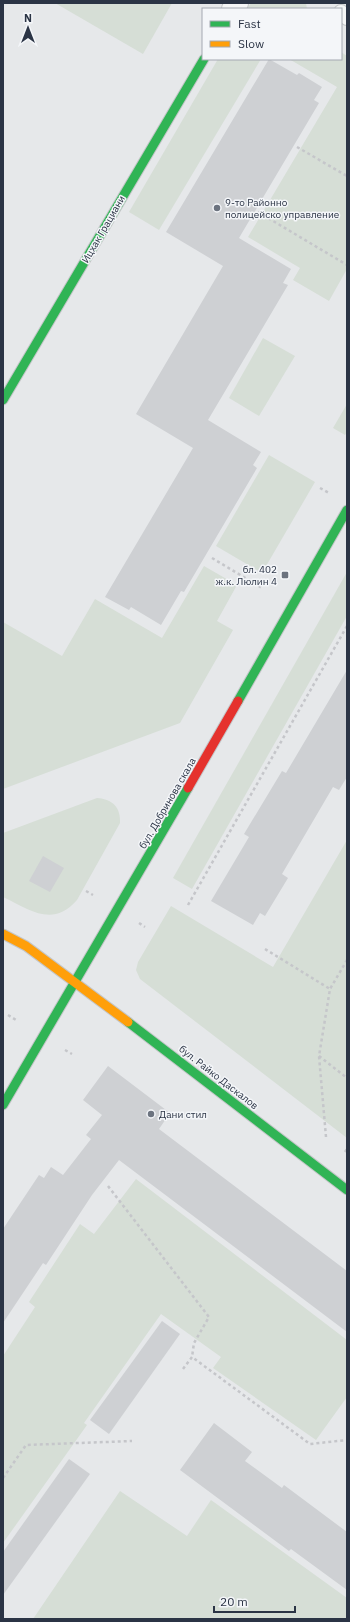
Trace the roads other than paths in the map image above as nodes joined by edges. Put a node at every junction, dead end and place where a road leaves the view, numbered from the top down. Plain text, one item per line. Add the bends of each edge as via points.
1 (203, 60) edge
2 (3, 400) edge
3 (347, 510) edge
4 (3, 934) edge
5 (77, 982) junction
6 (3, 1106) edge
7 (347, 1190) edge

1 - 2 street, Ицхак Грациани
3 - 5 street, бул. Добринова скала
4 - 5 street, бул. Райко Даскалов via 26,946
5 - 6 street, бул. Добринова скала
5 - 7 street, бул. Райко Даскалов

